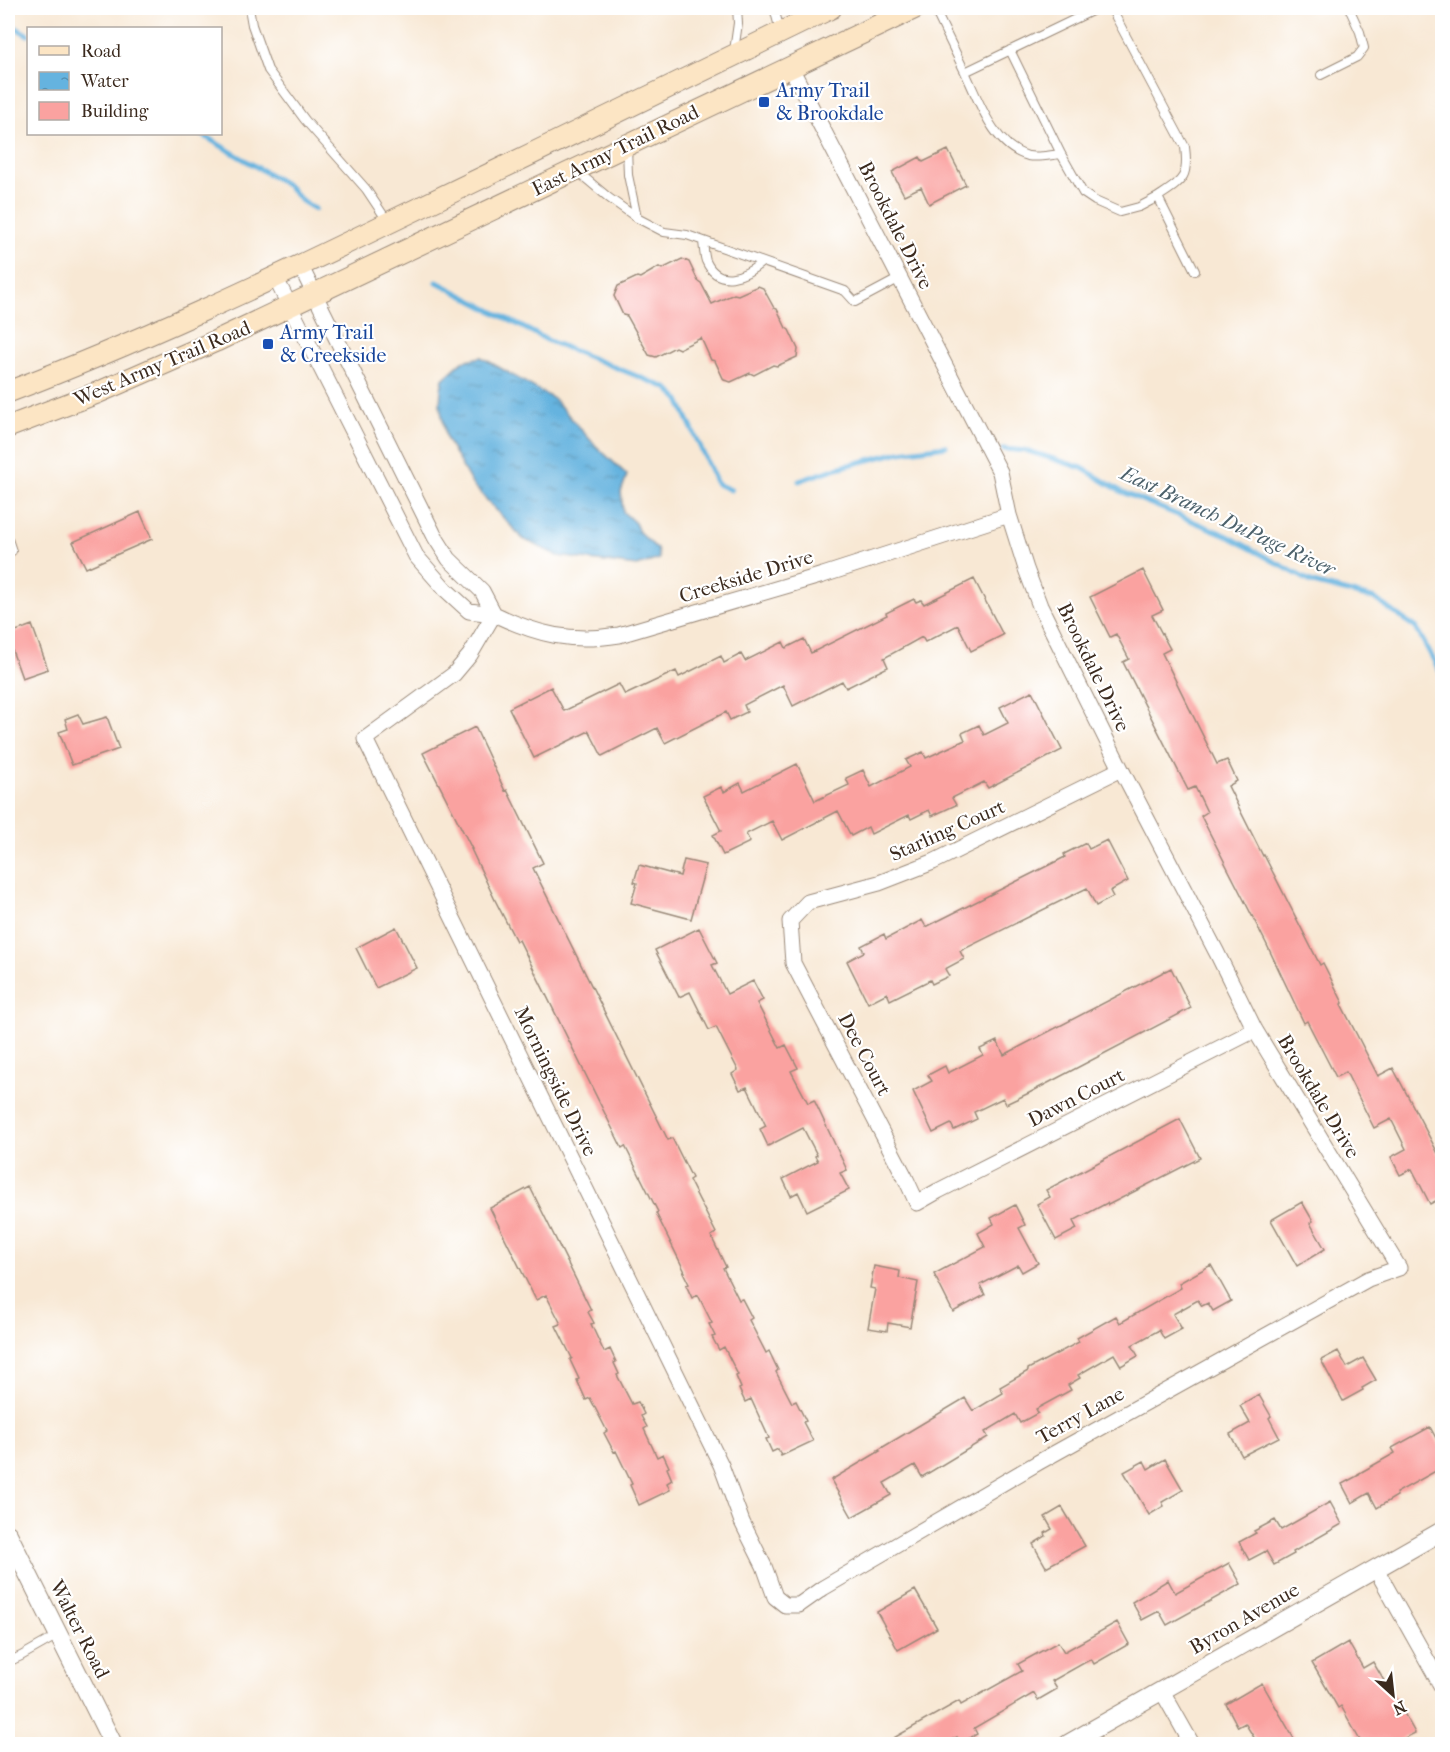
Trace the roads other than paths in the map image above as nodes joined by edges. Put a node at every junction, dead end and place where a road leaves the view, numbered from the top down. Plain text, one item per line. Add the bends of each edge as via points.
1 (249, 8) edge
2 (737, 8) edge
3 (774, 8) edge
4 (831, 8) edge
5 (915, 8) edge
6 (934, 8) edge
7 (1098, 8) edge
8 (1111, 8) edge
9 (1349, 8) edge
10 (781, 32) junction
11 (1010, 50) junction
12 (733, 56) junction
13 (790, 66) junction
14 (965, 72) junction
15 (1321, 75) dead end
16 (768, 77) junction
17 (627, 144) junction
18 (1061, 154) junction
19 (574, 169) junction
20 (1158, 197) junction
21 (637, 218) junction
22 (388, 223) junction
23 (703, 242) junction
24 (762, 262) junction
25 (300, 265) junction
26 (1195, 271) dead end
27 (276, 277) junction
28 (900, 278) junction
29 (315, 295) junction
30 (290, 306) junction
31 (8, 392) edge
32 (8, 427) edge
33 (400, 466) junction
34 (376, 477) junction
35 (1009, 515) junction
36 (8, 538) edge
37 (12, 551) dead end
38 (494, 614) junction
39 (1121, 769) junction
40 (790, 921) joint
41 (1255, 1030) junction
42 (917, 1203) joint
43 (1400, 1268) joint
44 (1443, 1531) edge
45 (8, 1534) edge
46 (1376, 1569) junction
47 (785, 1605) joint
48 (58, 1635) junction
49 (8, 1662) edge
50 (1443, 1687) edge
51 (1162, 1691) junction
52 (113, 1744) edge
53 (1068, 1744) edge
54 (1192, 1744) edge

1 - 22 lane via 268,70 305,120 366,189
2 - 12 lane
3 - 10 lane
4 - 10 main road, East Army Trail Road
5 - 13 main road, East Army Trail Road
6 - 14 lane
7 - 11 lane
8 - 20 lane via 1185,147 1187,166 1181,182
9 - 15 lane via 1364,48 1357,57
10 - 12 main road, East Army Trail Road
10 - 16 main road
11 - 14 lane
11 - 18 lane
12 - 22 main road, East Army Trail Road
13 - 16 main road, East Army Trail Road
13 - 28 street, Brookdale Drive
14 - 18 lane via 995,133 1009,146 1029,156
16 - 17 main road, East Army Trail Road
17 - 19 main road, East Army Trail Road
17 - 21 lane
18 - 20 lane via 1083,193 1095,201 1120,212
19 - 21 lane
19 - 29 main road, East Army Trail Road
20 - 26 lane
21 - 23 lane via 664,232
22 - 25 main road, East Army Trail Road
23 - 24 lane
23 - 24 lane via 705,259 711,269 723,276 734,278 749,273
24 - 28 lane via 845,291 855,302
25 - 27 main road, East Army Trail Road
25 - 29 street
27 - 30 street, Creekside Drive
27 - 31 main road, West Army Trail Road via 84,363
28 - 35 street, Brookdale Drive via 1000,472
29 - 30 main road, West Army Trail Road
29 - 33 street
30 - 32 main road, West Army Trail Road via 97,393
30 - 34 street, Creekside Drive
33 - 34 street
33 - 38 street via 435,537 449,559 482,591
34 - 38 street, Creekside Drive via 416,556 428,571 469,612
35 - 38 street, Creekside Drive via 811,579 595,639 558,637
35 - 39 street, Brookdale Drive via 1040,606
36 - 37 lane
38 - 47 street, Morningside Drive via 454,674 365,739 721,1465 775,1597
39 - 40 street, Starling Court via 933,862 879,883 808,902
39 - 41 street, Brookdale Drive
40 - 42 street, Dee Court via 793,963
41 - 42 street, Dawn Court
41 - 43 street, Brookdale Drive
43 - 47 street, Terry Lane via 1368,1279 1039,1462 799,1605
44 - 46 street, Byron Avenue
45 - 48 street, Walter Road
46 - 50 street
46 - 51 street, Byron Avenue
48 - 49 lane
48 - 52 street, Walter Road
51 - 53 street, Byron Avenue
51 - 54 street

